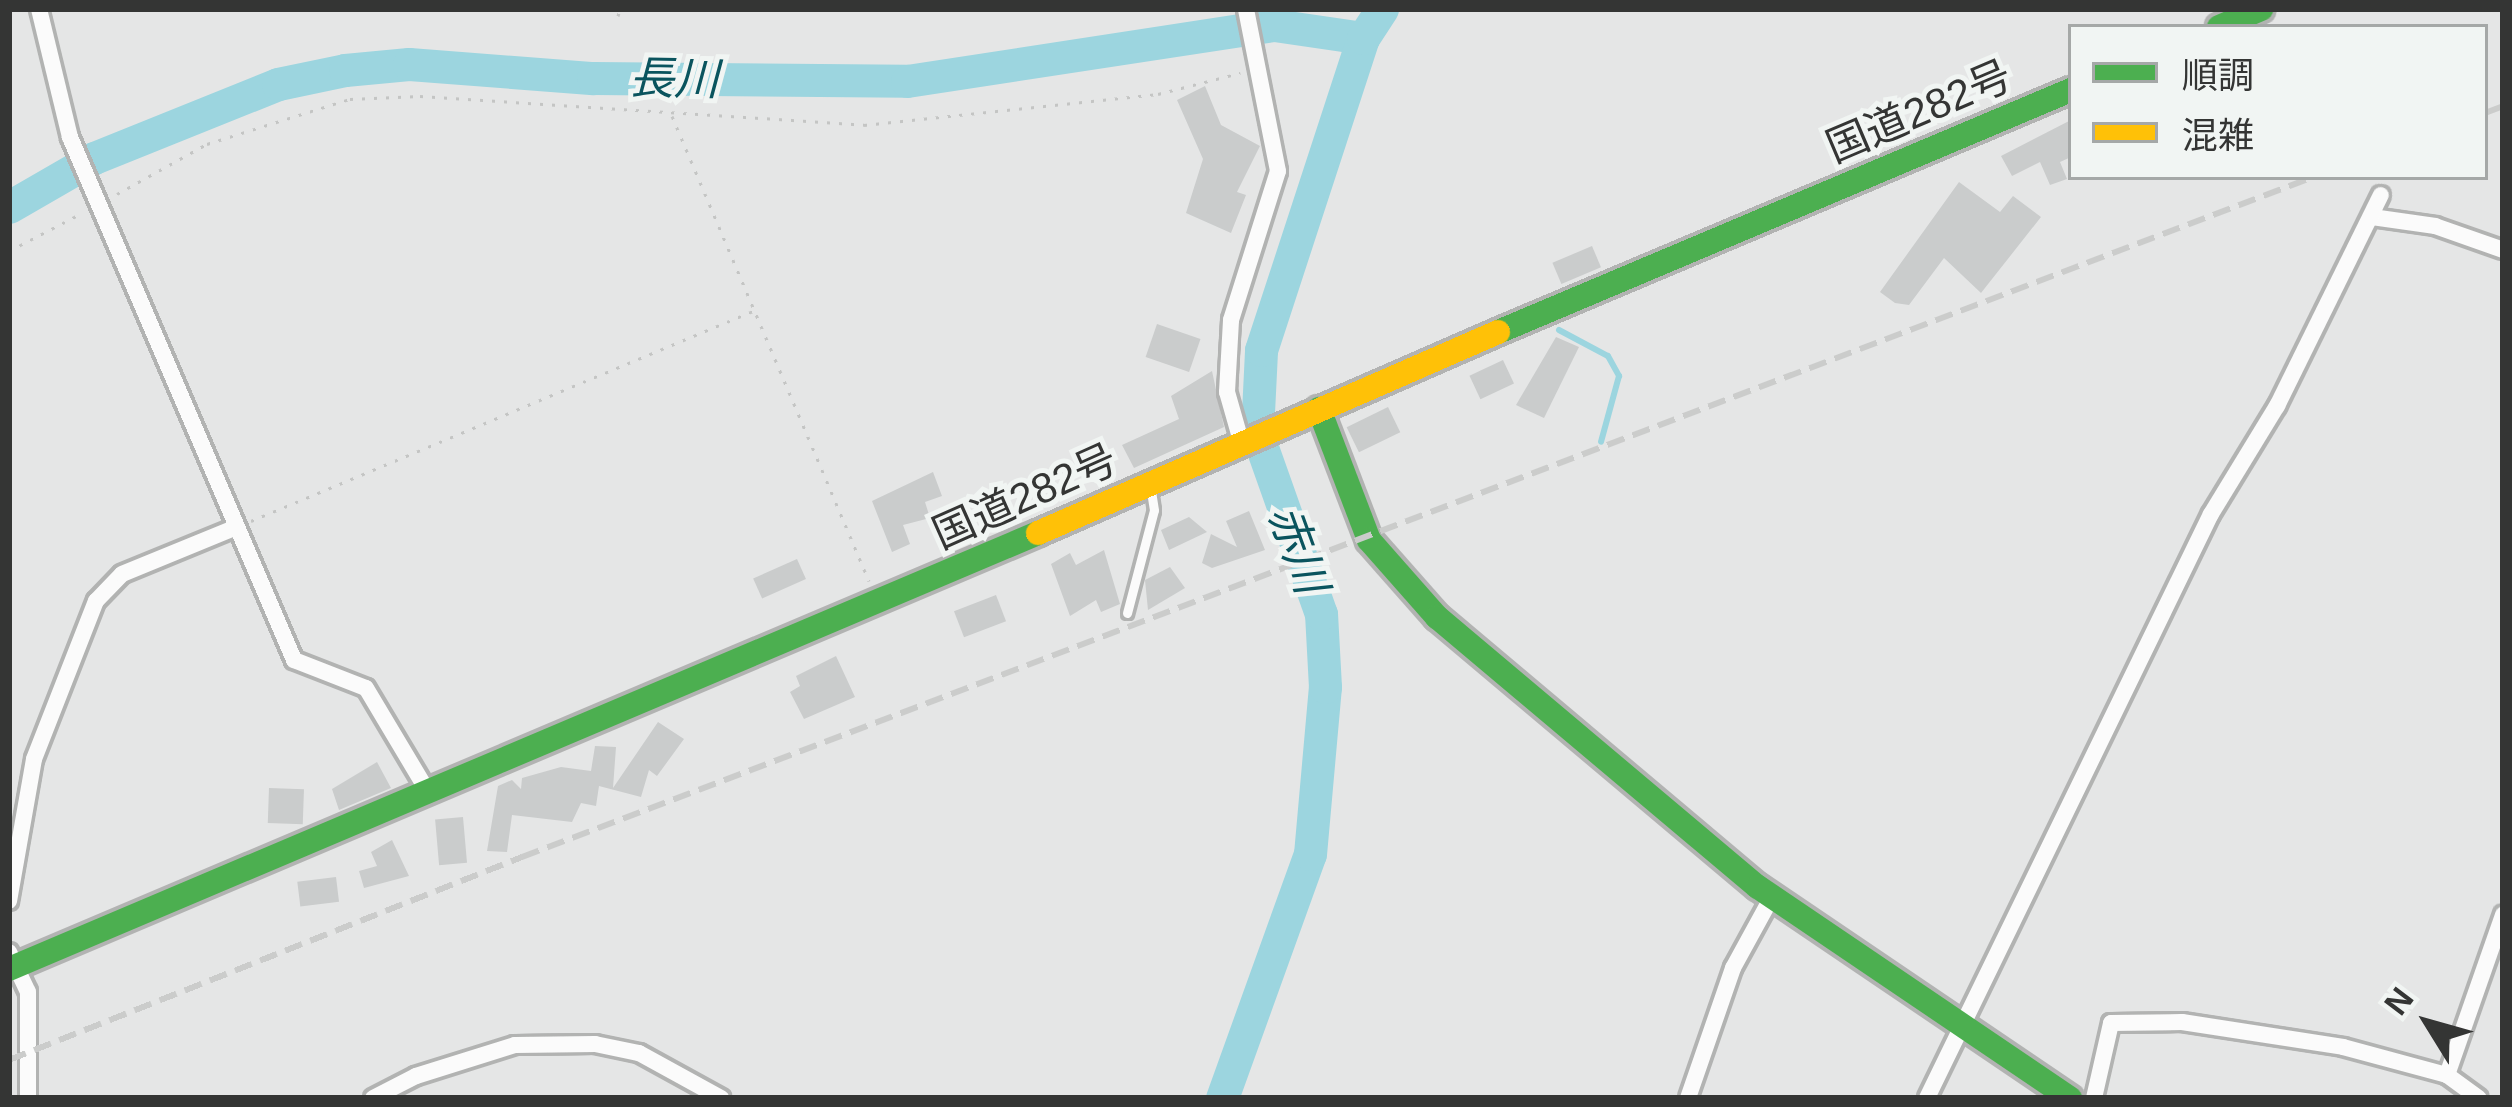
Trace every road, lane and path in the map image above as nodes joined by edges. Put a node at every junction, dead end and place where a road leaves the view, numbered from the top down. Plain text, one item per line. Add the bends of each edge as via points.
1 (40, 9) edge
2 (1246, 9) edge
3 (2260, 9) edge
4 (2226, 24) edge
5 (1260, 68) junction
6 (2068, 91) edge
7 (672, 116) junction
8 (2381, 195) dead end
9 (97, 198) junction
10 (2372, 217) junction
11 (2503, 250) edge
12 (9, 251) edge
13 (753, 311) junction
14 (1311, 413) junction
15 (1241, 441) junction
16 (1150, 483) junction
17 (234, 528) junction
18 (878, 606) junction
19 (1126, 613) dead end
20 (428, 792) junction
21 (1773, 896) junction
22 (9, 901) edge
23 (2503, 915) edge
24 (10, 963) edge
25 (1966, 1025) junction
26 (2447, 1075) junction
27 (28, 1098) edge
28 (373, 1098) edge
29 (721, 1098) edge
30 (1688, 1098) edge
31 (1927, 1098) edge
32 (2070, 1098) edge
33 (2094, 1098) edge
34 (2479, 1098) edge

1 - 9 street via 70,137
2 - 5 street
3 - 4 main road
5 - 7 path via 1158,94 864,125
5 - 15 street via 1278,171 1232,320 1227,392
6 - 14 main road, 国道282号
7 - 9 path via 420,95 350,99 207,144
7 - 13 path
8 - 10 street
9 - 12 path
9 - 17 street
10 - 11 street via 2435,226
10 - 25 street via 2211,514
13 - 17 path
13 - 18 path
14 - 15 main road, 国道282号
14 - 21 main road via 1369,540 1402,583
15 - 16 main road, 国道282号
16 - 18 main road, 国道282号
16 - 19 lane via 1154,510
17 - 20 street via 294,660 367,688
17 - 22 street via 122,574 96,601 34,759
18 - 20 main road, 国道282号
20 - 24 main road, 国道282号
21 - 25 main road
21 - 30 street via 1733,968
23 - 26 street
24 - 27 street via 28,992
25 - 31 street
25 - 32 main road
26 - 33 street via 2343,1047 2182,1022 2111,1023
26 - 34 street
28 - 29 street via 515,1045 595,1044 639,1053

